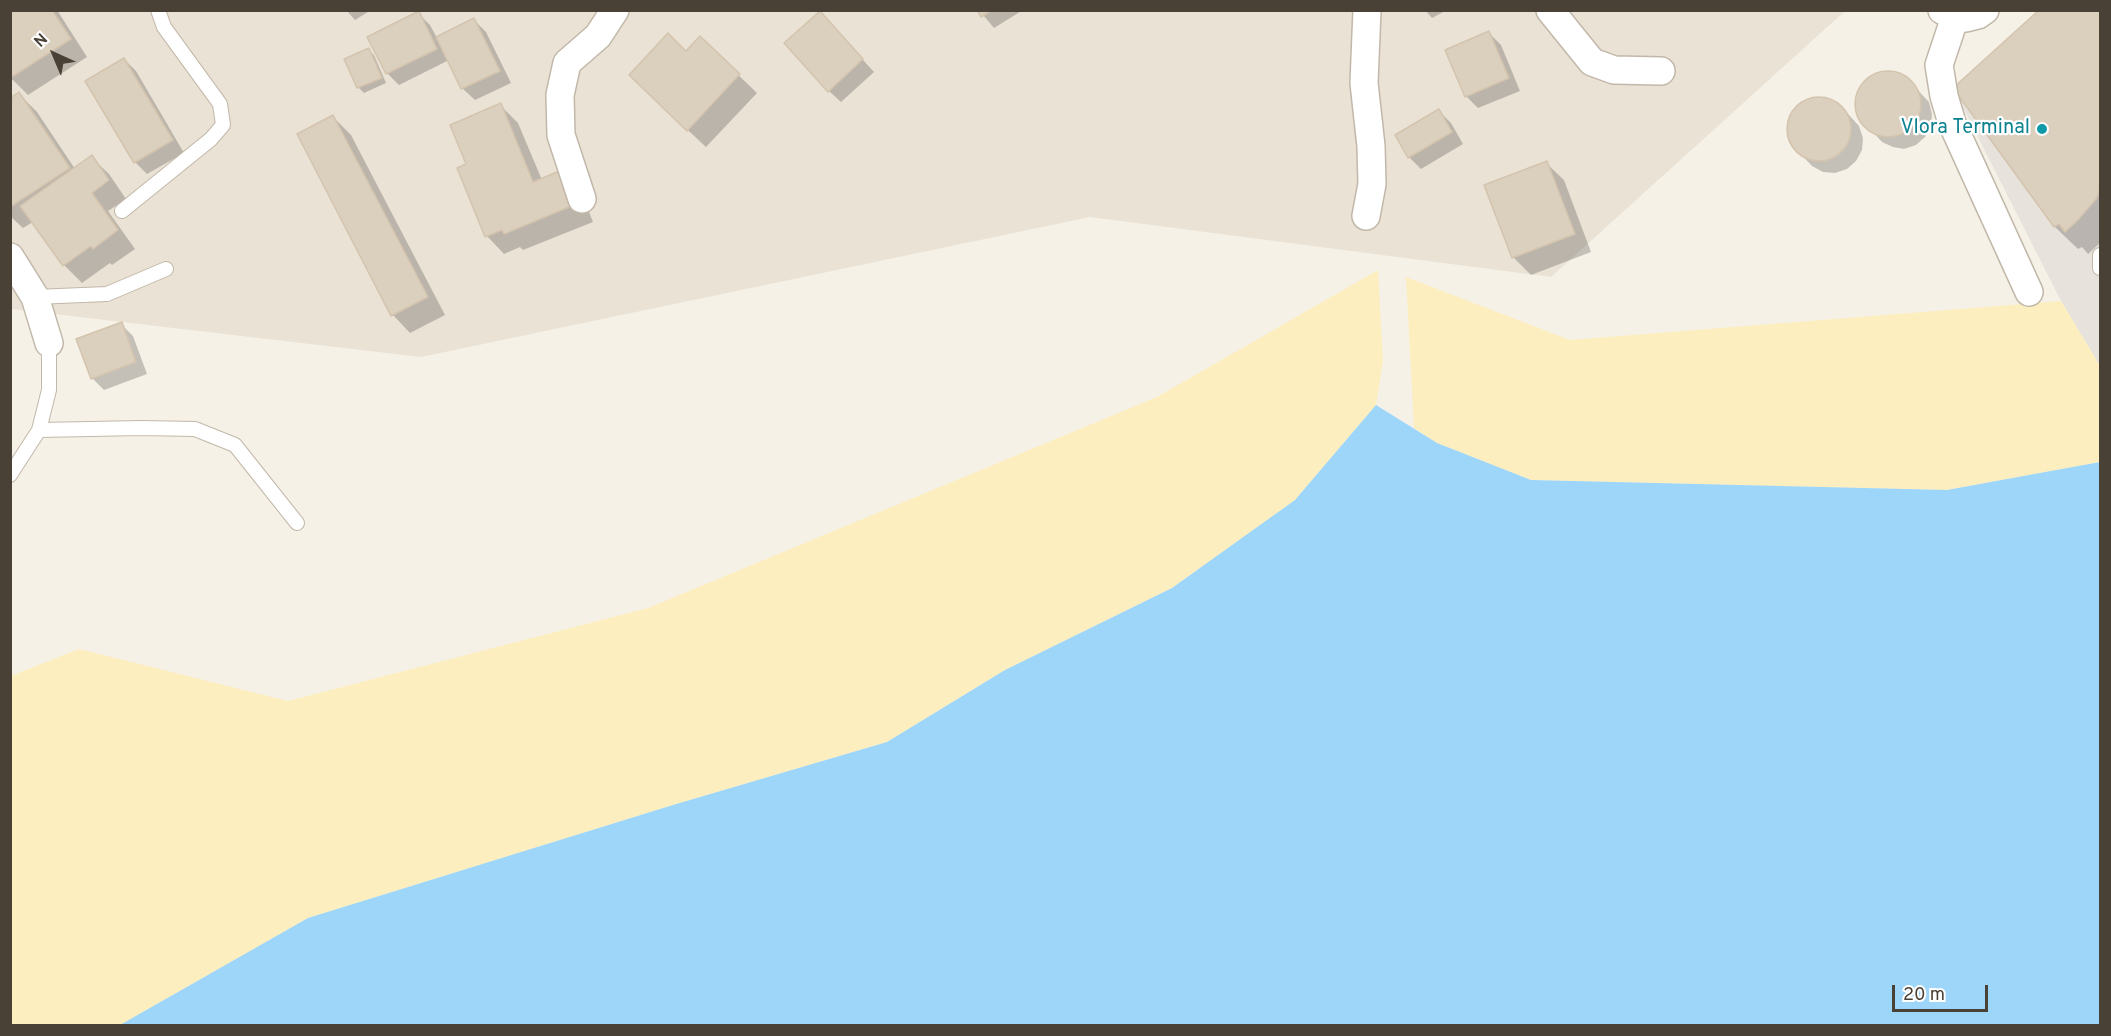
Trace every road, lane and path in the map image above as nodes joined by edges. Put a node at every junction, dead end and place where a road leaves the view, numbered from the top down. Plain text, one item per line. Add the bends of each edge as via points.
1 (158, 10) edge
2 (615, 10) edge
3 (1367, 10) edge
4 (1550, 10) edge
5 (1985, 10) edge
6 (1949, 14) edge
7 (1661, 71) dead end
8 (582, 199) dead end
9 (122, 211) dead end
10 (1366, 216) dead end
11 (2100, 255) edge
12 (10, 256) edge
13 (2100, 268) edge
14 (166, 269) dead end
15 (2029, 292) dead end
16 (35, 297) junction
17 (49, 343) joint
18 (39, 430) junction
19 (10, 475) edge
20 (297, 524) dead end

1 - 9 lane via 164,27 220,104 223,125
2 - 8 street via 598,36 567,63 560,95 561,135
3 - 10 street via 1364,83 1372,184
4 - 7 street via 1592,62 1614,70
5 - 6 street via 1966,18
6 - 15 street via 1939,65 1944,96 1952,123
11 - 13 lane
12 - 16 street
14 - 16 lane via 107,294
16 - 17 street
17 - 18 lane via 50,390
18 - 19 lane
18 - 20 lane via 195,429 235,445

